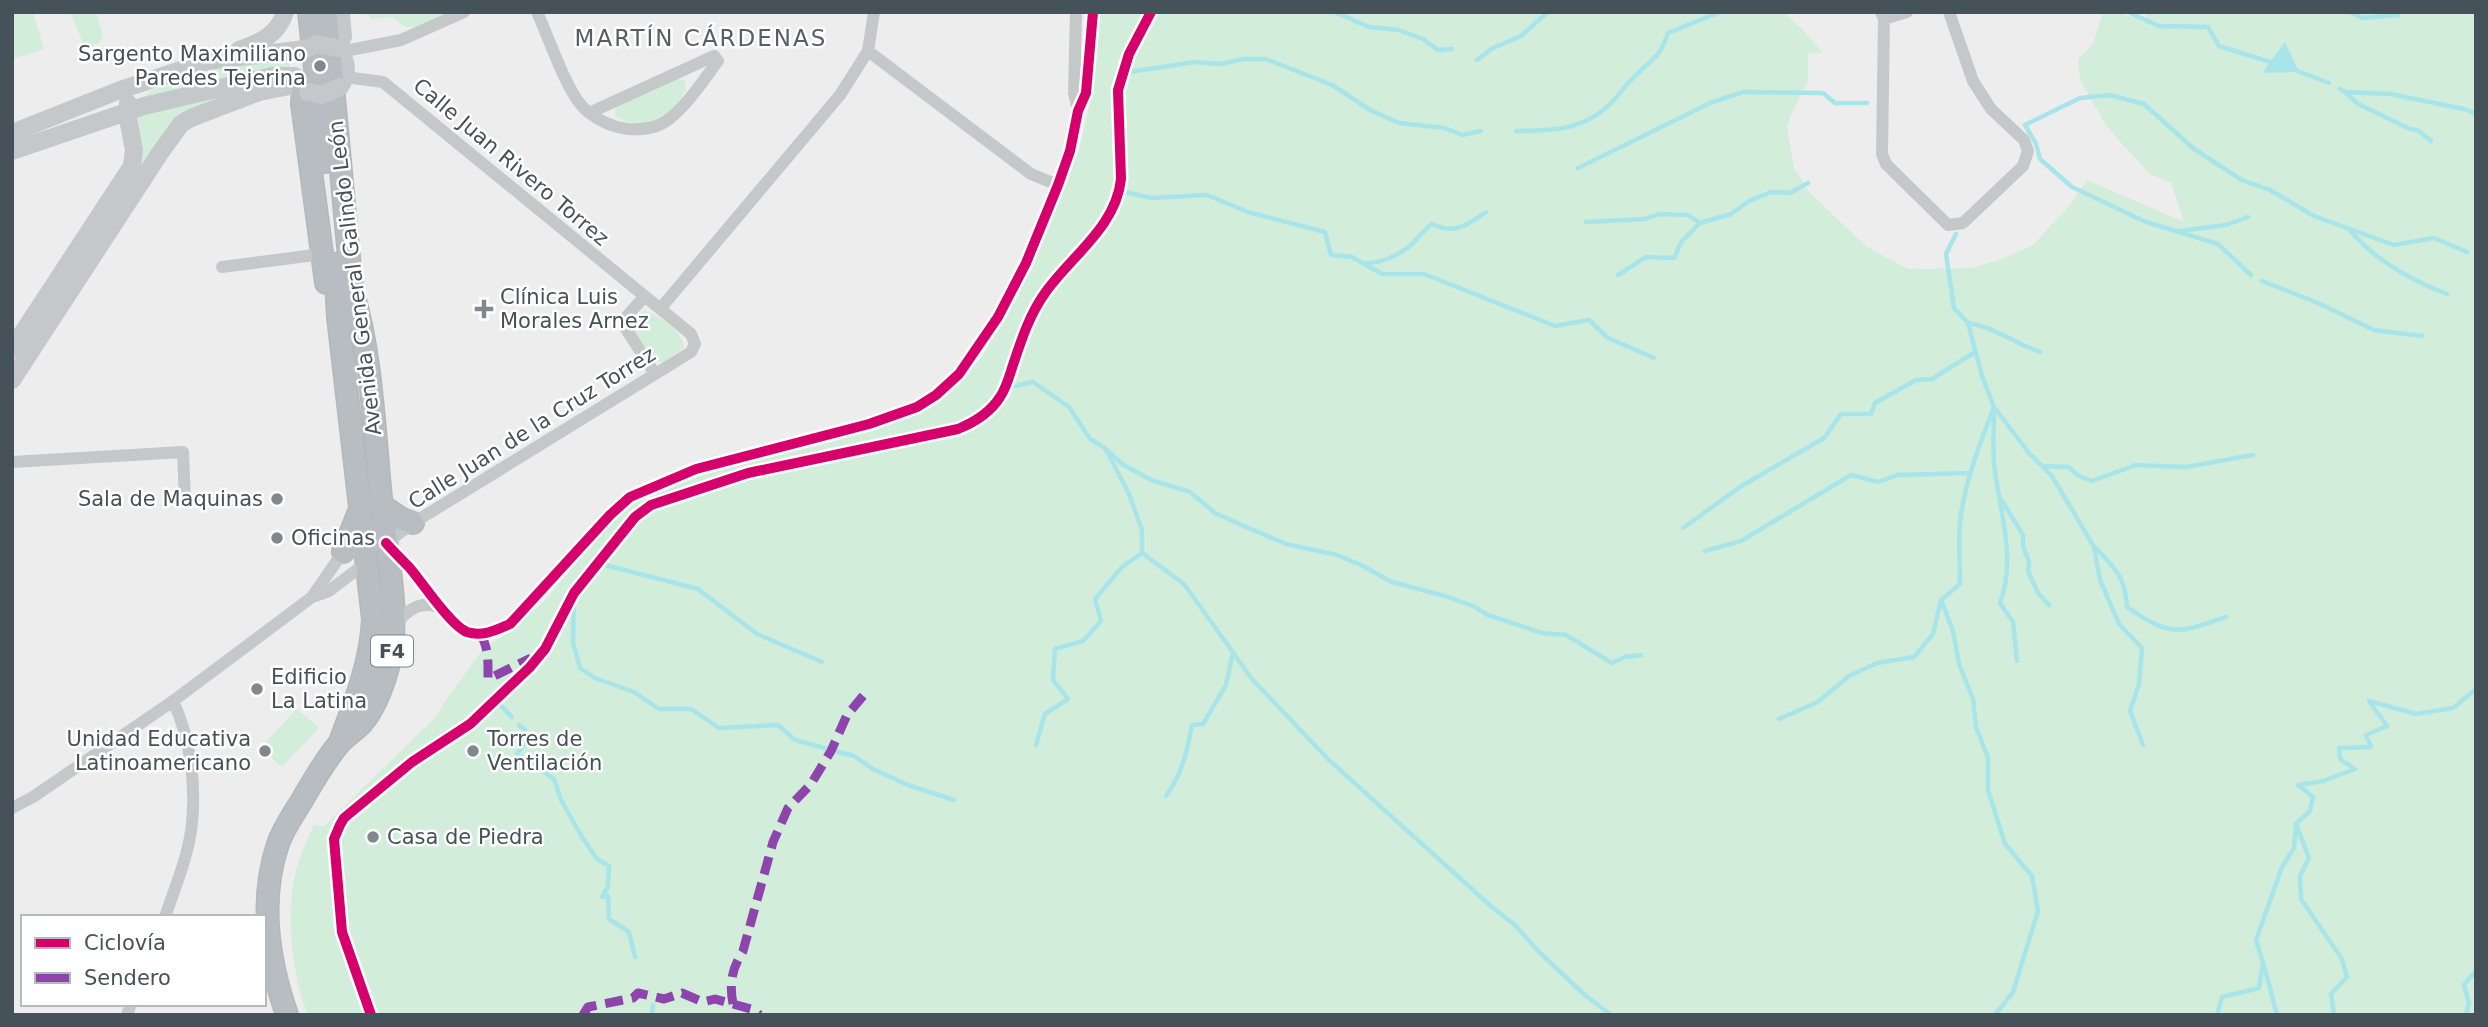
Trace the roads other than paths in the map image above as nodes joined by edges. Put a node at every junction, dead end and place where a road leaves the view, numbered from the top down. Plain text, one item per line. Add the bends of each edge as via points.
1 (285, 12) edge
2 (326, 12) edge
3 (341, 12) edge
4 (464, 12) edge
5 (537, 12) edge
6 (874, 12) edge
7 (1076, 12) edge
8 (1093, 12) edge
9 (1907, 12) edge
10 (1949, 12) edge
11 (1883, 16) edge
12 (310, 26) edge
13 (339, 50) junction
14 (869, 51) junction
15 (208, 61) junction
16 (343, 81) junction
17 (138, 84) junction
18 (302, 85) junction
19 (1078, 111) junction
20 (589, 113) junction
21 (12, 133) edge
22 (12, 150) edge
23 (1058, 185) junction
24 (322, 254) junction
25 (222, 267) dead end
26 (644, 297) junction
27 (660, 310) junction
28 (338, 317) junction
29 (362, 321) junction
30 (695, 344) joint
31 (12, 349) edge
32 (368, 369) junction
33 (345, 372) junction
34 (655, 374) junction
35 (12, 380) edge
36 (371, 397) junction
37 (348, 400) junction
38 (12, 462) edge
39 (185, 501) dead end
40 (371, 505) junction
41 (414, 523) junction
42 (373, 551) junction
43 (343, 552) junction
44 (312, 597) junction
45 (443, 609) junction
46 (395, 626) junction
47 (173, 701) junction
48 (339, 744) junction
49 (12, 808) edge
50 (166, 915) edge
51 (262, 915) edge
52 (266, 936) edge
53 (287, 1015) edge

1 - 15 main road via 269,37
2 - 29 highway, Avenida General Galindo León / F4 via 352,289
3 - 13 main road
4 - 13 street via 401,40
5 - 20 street via 577,99
6 - 14 street
7 - 19 street via 1074,93
8 - 19 street via 1086,93
9 - 11 street
10 - 11 street via 1973,81 1991,109 2024,140 2028,151 2023,166 1963,223 1948,225 1886,164 1882,153
12 - 13 main road, bridge via 317,44
12 - 15 main road
12 - 18 main road via 297,60
12 - 28 highway, Avenida General Galindo León / F4
13 - 16 main road via 346,61
14 - 23 street via 1031,174
14 - 27 street via 840,95
15 - 17 main road
16 - 18 main road, bridge via 322,95
16 - 26 street, Calle Juan Rivero Torrez via 383,82
16 - 29 highway via 365,287
17 - 21 main road
17 - 31 main road via 128,111 134,150 129,173
18 - 22 main road via 272,76 254,79 144,106
18 - 24 highway
18 - 35 main road via 259,92 181,124
19 - 23 street
20 - 20 street via 623,128 663,124 718,61 714,56
23 - 45 street via 998,317 959,374 936,395 869,424 696,469 630,498 510,624 495,631 466,632
24 - 25 street
24 - 28 highway via 327,292
26 - 27 street, Calle Juan Rivero Torrez
26 - 34 street via 628,316 625,329
27 - 30 street, Calle Juan Rivero Torrez via 691,334
28 - 33 highway, Avenida General Galindo León / F4
29 - 32 highway, Avenida General Galindo León / F4
30 - 34 street, Calle Juan de la Cruz Torrez via 691,352
32 - 33 highway
32 - 36 highway, Avenida General Galindo León / F4
33 - 37 highway, Avenida General Galindo León / F4
34 - 41 street, Calle Juan de la Cruz Torrez
36 - 37 highway
36 - 40 highway, Avenida General Galindo León / F4
37 - 40 highway, Avenida General Galindo León / F4
38 - 39 street via 183,452
40 - 41 highway
40 - 42 highway, Avenida General Galindo León / F4
40 - 43 highway
41 - 42 street, Calle Juan de la Cruz Torrez
42 - 43 street, Calle Juan de la Cruz Torrez
42 - 44 street, Calle Juan de la Cruz Torrez via 329,591
42 - 45 street
42 - 46 highway, F4 via 393,587
42 - 48 highway, F4 via 371,645 359,695
43 - 44 street, Calle Juan de la Cruz Torrez
44 - 47 street, Calle Juan de la Cruz Torrez
45 - 46 street via 416,606
46 - 48 highway, F4 via 392,653 371,709
47 - 49 street, Calle Juan de la Cruz Torrez
47 - 50 street via 190,767 192,824
48 - 51 highway, F4 via 278,842
52 - 53 highway, F4

